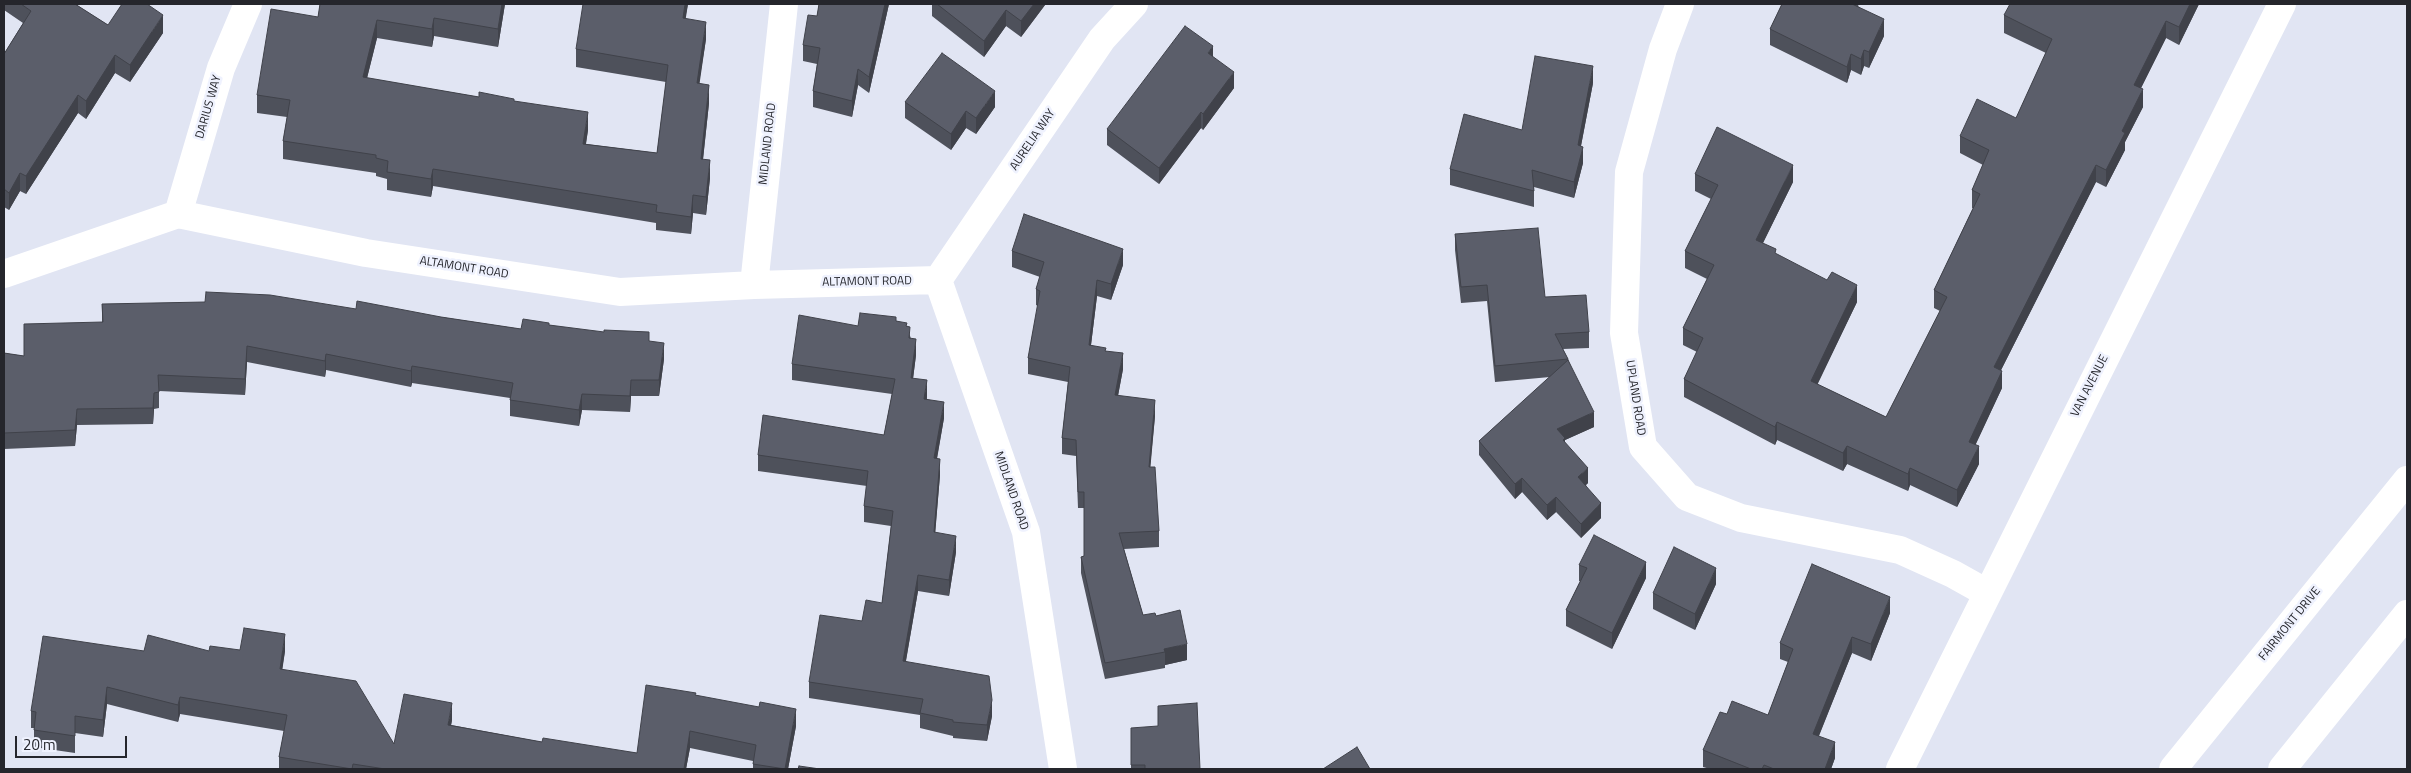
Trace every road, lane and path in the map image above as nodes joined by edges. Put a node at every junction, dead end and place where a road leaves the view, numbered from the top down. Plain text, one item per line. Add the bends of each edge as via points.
1 (248, 4) edge
2 (784, 4) edge
3 (1134, 4) edge
4 (1680, 4) edge
5 (2282, 4) edge
6 (178, 214) junction
7 (4, 274) edge
8 (938, 280) junction
9 (754, 285) junction
10 (2407, 480) edge
11 (1986, 593) junction
12 (2407, 614) edge
13 (1063, 769) edge
14 (1900, 769) edge
15 (2173, 769) edge
16 (2282, 769) edge

1 - 6 street, DARIUS WAY via 221,68
2 - 9 street, MIDLAND ROAD
3 - 8 street, AURELIA WAY via 1102,39
4 - 11 street, UPLAND ROAD via 1663,50 1628,172 1624,333 1644,447 1687,497 1741,518 1900,550
5 - 11 street, VAN AVENUE
6 - 7 street
6 - 9 street, ALTAMONT ROAD via 366,253 620,292
8 - 9 street, ALTAMONT ROAD
8 - 13 street, MIDLAND ROAD via 1026,532
10 - 15 street, FAIRMONT DRIVE
11 - 14 street, VAN AVENUE
12 - 16 street

